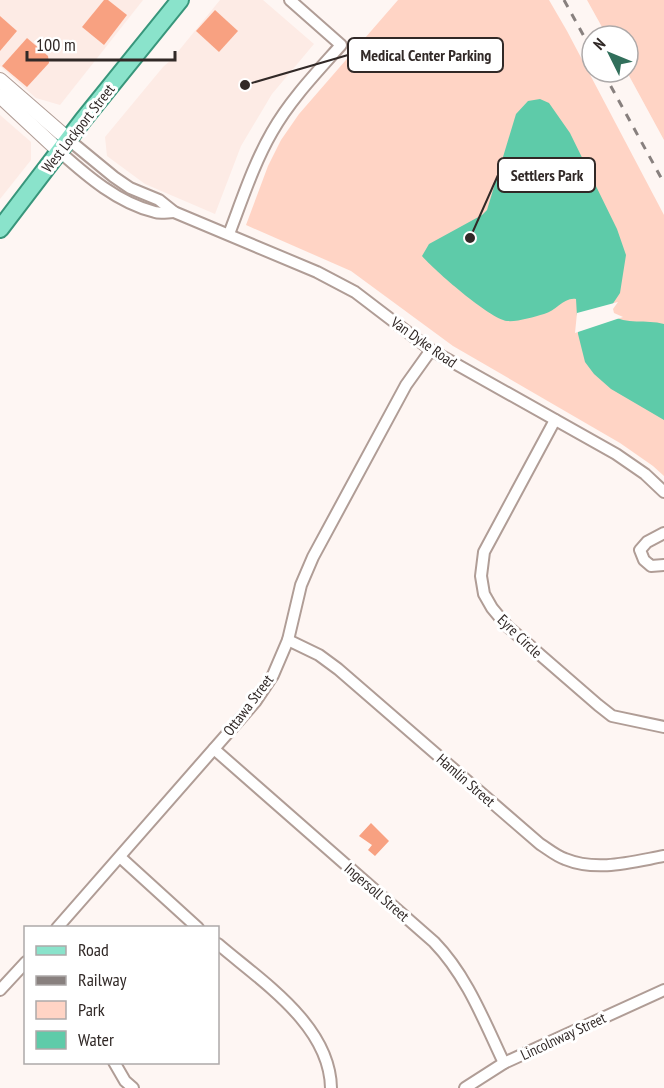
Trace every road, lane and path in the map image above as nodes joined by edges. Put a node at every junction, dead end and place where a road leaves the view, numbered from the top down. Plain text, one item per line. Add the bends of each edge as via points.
1 (180, 0) edge
2 (290, 0) edge
3 (0, 80) edge
4 (0, 96) edge
5 (64, 146) junction
6 (174, 212) junction
7 (0, 229) edge
8 (229, 234) junction
9 (431, 350) junction
10 (555, 420) junction
11 (664, 492) edge
12 (664, 532) edge
13 (664, 565) edge
14 (288, 640) junction
15 (664, 728) edge
16 (214, 749) junction
17 (664, 856) edge
18 (120, 857) junction
19 (190, 925) edge
20 (58, 926) edge
21 (219, 946) edge
22 (24, 964) edge
23 (0, 990) edge
24 (664, 990) edge
25 (115, 1064) edge
26 (504, 1064) junction
27 (133, 1088) edge
28 (331, 1088) edge
29 (465, 1088) edge

1 - 5 main road, West Lockport Street
2 - 8 street via 341,45 295,98 272,132
3 - 5 street, Van Dyke Road
4 - 5 street, Van Dyke Road
5 - 6 street, Van Dyke Road
5 - 6 street, Van Dyke Road via 85,174 105,189 156,213
5 - 7 main road, West Lockport Street
6 - 8 street, Van Dyke Road
8 - 9 street, Van Dyke Road via 355,292
9 - 10 street, Van Dyke Road
9 - 14 street, Ottawa Street via 406,385 313,557 301,585
10 - 11 street, Van Dyke Road via 645,474
10 - 15 street, Eyre Circle via 484,552 484,594 507,626 612,716
12 - 13 street via 640,550 651,566
14 - 16 street, Ottawa Street via 273,675 255,702
14 - 17 street, Hamlin Street via 338,669 540,844 564,859 586,866
16 - 18 street, Ottawa Street
16 - 26 street, Ingersoll Street via 434,942 465,983
18 - 19 street
18 - 20 street, Ottawa Street
21 - 28 street via 294,1009 314,1034
22 - 23 street
24 - 26 street, Lincolnway Street
25 - 27 street
26 - 29 street, Lincolnway Street

